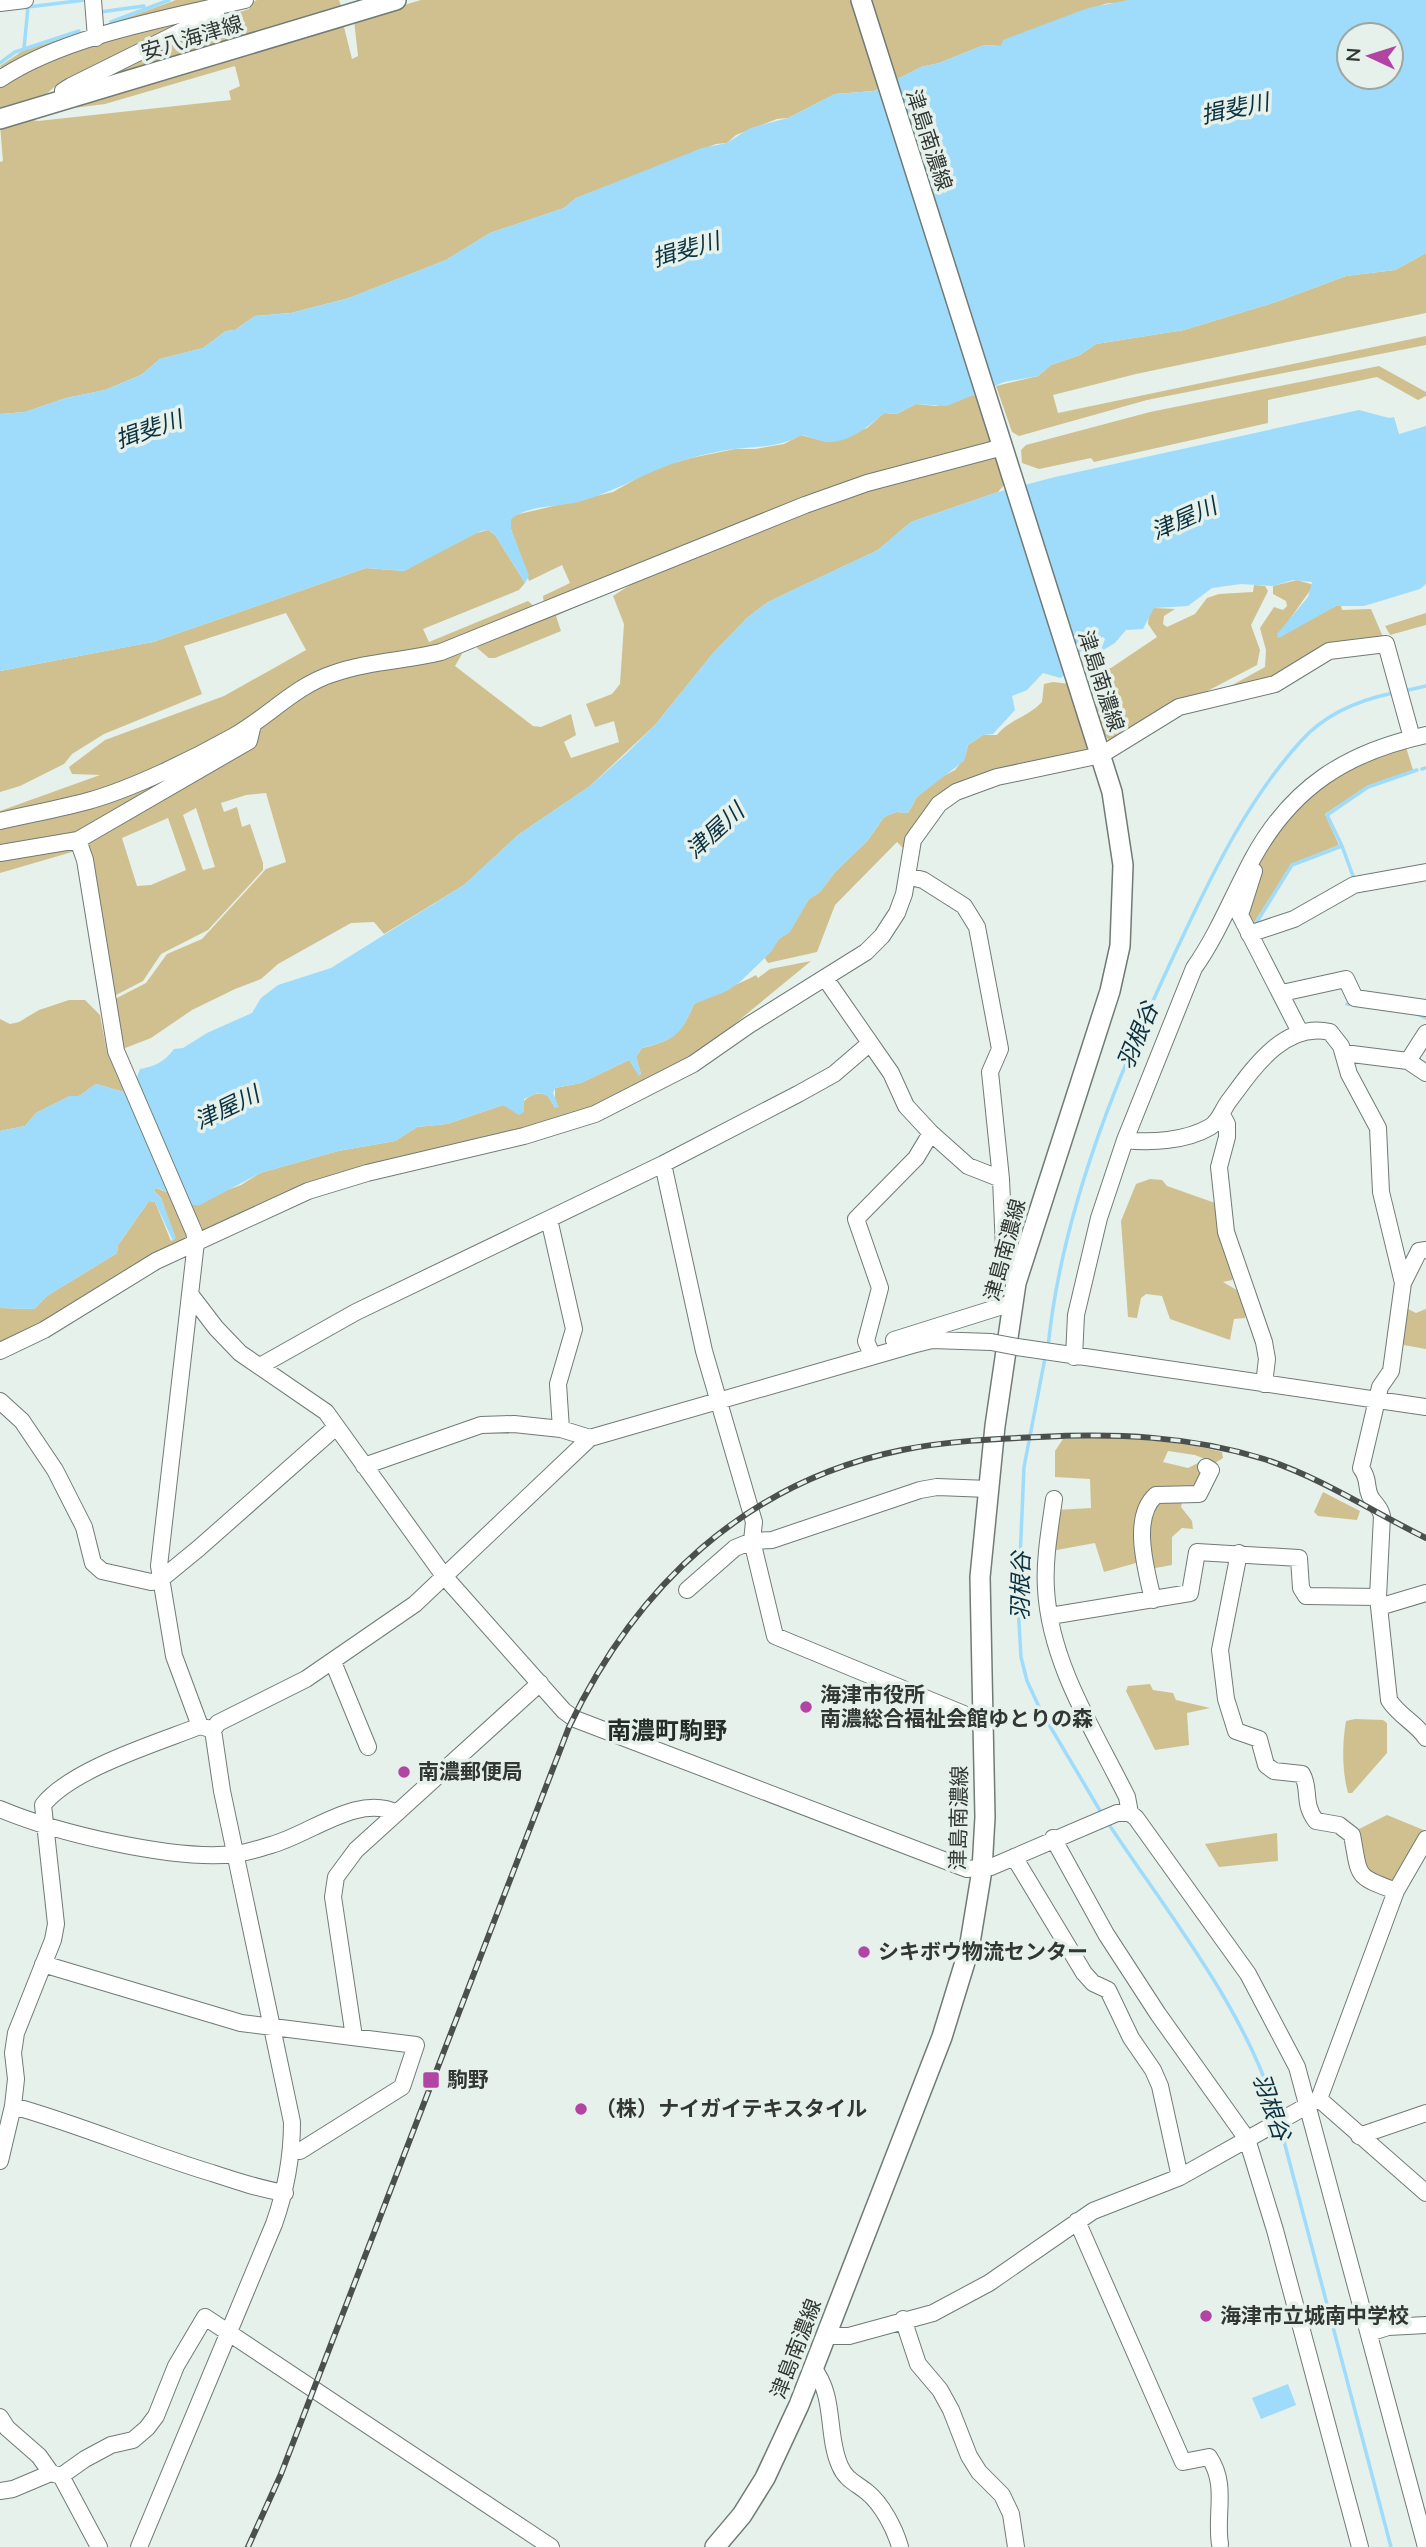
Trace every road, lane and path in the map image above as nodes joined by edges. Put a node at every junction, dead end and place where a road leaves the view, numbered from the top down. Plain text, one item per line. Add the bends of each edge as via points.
1 (25, 0) edge
2 (93, 0) edge
3 (245, 0) edge
4 (396, 0) edge
5 (861, 0) edge
6 (0, 4) edge
7 (96, 38) junction
8 (0, 79) edge
9 (64, 99) junction
10 (0, 119) edge
11 (1003, 447) junction
12 (253, 724) junction
13 (1416, 734) edge
14 (1101, 755) junction
15 (0, 821) edge
16 (78, 839) junction
17 (0, 853) edge
18 (1253, 859) junction
19 (1426, 872) edge
20 (907, 876) junction
21 (1249, 934) junction
22 (825, 978) junction
23 (1282, 993) junction
24 (1426, 1008) edge
25 (1300, 1032) junction
26 (1426, 1033) edge
27 (869, 1044) junction
28 (1343, 1053) junction
29 (1408, 1061) junction
30 (1426, 1073) edge
31 (1222, 1115) junction
32 (931, 1133) junction
33 (1125, 1140) junction
34 (663, 1164) junction
35 (1001, 1178) junction
36 (549, 1219) junction
37 (195, 1237) junction
38 (1426, 1250) edge
39 (1404, 1283) junction
40 (1014, 1293) junction
41 (190, 1294) junction
42 (0, 1351) edge
43 (872, 1355) junction
44 (1070, 1356) junction
45 (260, 1366) junction
46 (1264, 1384) junction
47 (1376, 1400) junction
48 (0, 1401) edge
49 (718, 1402) junction
50 (1426, 1407) edge
51 (336, 1427) junction
52 (561, 1429) junction
53 (590, 1438) junction
54 (364, 1466) junction
55 (1206, 1467) dead end
56 (989, 1489) junction
57 (1054, 1499) dead end
58 (752, 1541) junction
59 (1239, 1553) junction
60 (444, 1576) junction
61 (160, 1580) junction
62 (687, 1590) dead end
63 (1426, 1593) edge
64 (1153, 1600) junction
65 (1379, 1602) junction
66 (1050, 1616) junction
67 (333, 1662) junction
68 (540, 1683) junction
69 (983, 1722) junction
70 (206, 1728) junction
71 (1426, 1738) edge
72 (368, 1747) dead end
73 (0, 1809) edge
74 (397, 1813) junction
75 (1123, 1813) junction
76 (44, 1823) junction
77 (1061, 1835) junction
78 (1426, 1839) edge
79 (235, 1854) junction
80 (1014, 1857) junction
81 (982, 1870) junction
82 (1396, 1891) junction
83 (43, 1964) junction
84 (271, 2028) junction
85 (354, 2037) junction
86 (1310, 2104) junction
87 (13, 2106) junction
88 (1426, 2113) edge
89 (1252, 2135) junction
90 (1359, 2136) junction
91 (292, 2148) junction
92 (0, 2161) edge
93 (1180, 2176) junction
94 (285, 2193) junction
95 (1426, 2193) edge
96 (1077, 2221) junction
97 (903, 2319) junction
98 (1426, 2325) edge
99 (229, 2332) junction
100 (1369, 2333) junction
101 (826, 2336) junction
102 (813, 2368) junction
103 (0, 2417) edge
104 (56, 2475) junction
105 (0, 2491) edge
106 (1220, 2544) dead end
107 (99, 2547) edge
108 (139, 2547) edge
109 (551, 2547) edge
110 (715, 2547) edge
111 (900, 2547) edge
112 (1016, 2547) edge
113 (1360, 2547) edge
114 (1426, 2547) edge

1 - 6 street
2 - 7 street
3 - 7 street
3 - 9 street via 71,86 63,91
4 - 9 main road, 安八海津線
5 - 11 main road, 津島南濃線
7 - 8 street via 28,60
9 - 10 main road, 安八海津線
11 - 12 street via 867,483 805,505 441,652 371,662 330,674
11 - 14 main road, 津島南濃線
12 - 15 street via 91,800
12 - 16 street via 249,741
13 - 14 street via 1386,644 1329,652 1275,684 1178,707
13 - 18 street via 1349,760 1307,788 1274,822
14 - 20 street via 997,777 956,792 939,804 913,840
14 - 40 main road, 津島南濃線 via 1120,831 1124,888 1120,946 1110,991
16 - 17 street
16 - 37 street via 121,1064
18 - 21 street via 1253,879 1240,915
18 - 33 street via 1194,968
19 - 21 street via 1354,885 1294,919
20 - 22 street via 897,913 882,936
20 - 35 street via 923,880 964,906 977,927 1000,1049 990,1072
21 - 23 street
22 - 27 street
22 - 37 street via 693,1064 594,1114 524,1136 368,1172 307,1191
23 - 24 street via 1346,979 1355,998
23 - 25 street
25 - 28 street via 1330,1032
25 - 31 street via 1267,1052
26 - 29 street
27 - 32 street via 891,1073 906,1106
27 - 34 street via 834,1074
28 - 29 street
28 - 39 street via 1378,1128 1381,1192
29 - 30 street
31 - 33 street via 1210,1127 1173,1138
31 - 46 street via 1227,1137 1219,1167 1226,1232 1264,1342
32 - 35 street via 968,1166
32 - 43 street via 916,1158 856,1219 880,1288 866,1341
33 - 44 street via 1099,1218
34 - 36 street
34 - 49 street
35 - 40 street via 1005,1271
36 - 45 street via 356,1312
36 - 52 street via 574,1329 558,1384
37 - 41 street
37 - 42 street via 44,1330
38 - 39 street via 1419,1251
39 - 47 street via 1391,1371
40 - 43 street via 888,1342
40 - 56 main road, 津島南濃線
41 - 45 street via 240,1353
41 - 61 street
43 - 44 street, bridge via 932,1340 991,1342
43 - 49 street
44 - 46 street
45 - 51 street via 326,1412
46 - 47 street
47 - 50 street
47 - 65 street via 1361,1468 1370,1495 1381,1508
48 - 61 street via 22,1421 55,1470 85,1528 97,1568 151,1582
49 - 53 street
49 - 58 street via 751,1505
51 - 54 street
51 - 61 street
52 - 53 street
52 - 54 street via 481,1425
53 - 60 street
54 - 60 street
55 - 64 street via 1211,1470 1199,1494 1156,1495 1150,1500 1140,1542
56 - 58 street via 920,1490 772,1540
56 - 69 main road, 津島南濃線 via 980,1577
57 - 66 street via 1046,1589
58 - 62 street via 735,1548
58 - 69 street via 775,1636
59 - 64 street via 1197,1552 1190,1594
59 - 65 street via 1298,1558 1306,1596
59 - 82 street via 1220,1650 1226,1699 1236,1731 1259,1739 1262,1758 1274,1771 1301,1774 1306,1781 1305,1803 1316,1821 1352,1835 1359,1874
60 - 67 street via 405,1611
60 - 68 street
61 - 70 street via 174,1656
63 - 65 street
64 - 66 street
65 - 71 street via 1389,1700 1396,1713
66 - 75 street via 1070,1683 1127,1797
67 - 70 street
67 - 72 street
68 - 74 street
68 - 81 street via 564,1711 582,1723 967,1869
69 - 81 main road, 津島南濃線
70 - 76 street via 111,1760 51,1796 43,1805
70 - 79 street
73 - 76 street
74 - 79 street via 373,1807
74 - 85 street via 343,1864 336,1877 333,1897
75 - 77 street
75 - 86 street via 1145,1827 1248,1973 1297,2067
76 - 79 street via 151,1849
76 - 83 street via 56,1924
77 - 80 street
77 - 89 street via 1121,1957
78 - 82 street
79 - 84 street
80 - 81 street
80 - 93 street via 1084,1973 1108,1990 1153,2070
81 - 101 main road, 津島南濃線 via 968,1949 942,2036
82 - 86 street
83 - 84 street
83 - 87 street via 16,2033
84 - 85 street
84 - 91 street via 292,2122
85 - 91 street via 416,2045 402,2087 300,2151
86 - 89 street
86 - 90 street
86 - 100 street
87 - 92 street
87 - 94 street via 169,2160
88 - 90 street
89 - 93 street
89 - 113 street
90 - 95 street
91 - 94 street
93 - 96 street
94 - 99 street
96 - 97 street via 989,2283 933,2313
96 - 106 street via 1183,2462 1209,2457 1213,2463 1222,2500 1217,2527
97 - 101 street via 849,2336
97 - 112 street via 918,2364 940,2390 979,2472 1002,2495 1011,2514
98 - 100 street
99 - 104 street via 205,2317 147,2428 133,2440 111,2445
99 - 108 street
99 - 109 street
100 - 114 street
101 - 102 main road, 津島南濃線
102 - 110 main road, 津島南濃線 via 765,2478
102 - 111 street via 822,2379 829,2403 834,2451 841,2470 881,2508
103 - 104 street
104 - 105 street
104 - 107 street

